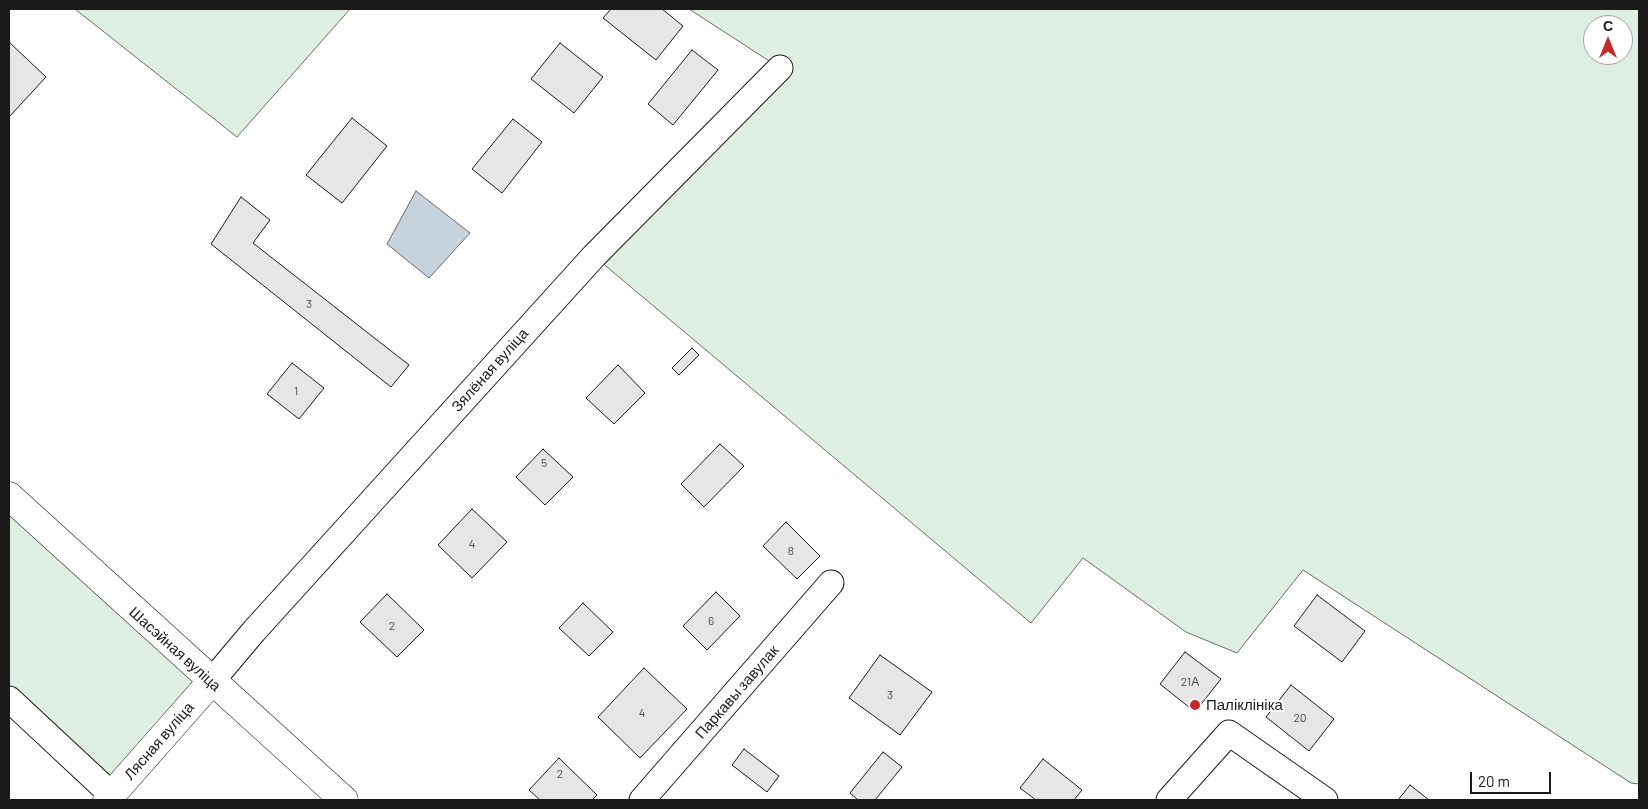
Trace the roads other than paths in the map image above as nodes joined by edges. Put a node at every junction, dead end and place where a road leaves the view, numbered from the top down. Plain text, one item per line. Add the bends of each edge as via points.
1 (780, 68) dead end
2 (9, 496) edge
3 (831, 583) dead end
4 (211, 682) junction
5 (9, 699) edge
6 (110, 798) edge
7 (344, 800) edge
8 (642, 800) edge
9 (1169, 800) edge
10 (1325, 800) edge

1 - 4 street, Зялёная вуліца via 594,256
2 - 4 main road, Шасэйная вуліца
3 - 8 street, Паркавы завулак
4 - 6 main road, Лясная вуліца
4 - 7 main road, Шасэйная вуліца
5 - 6 street
9 - 10 street via 1229,733

